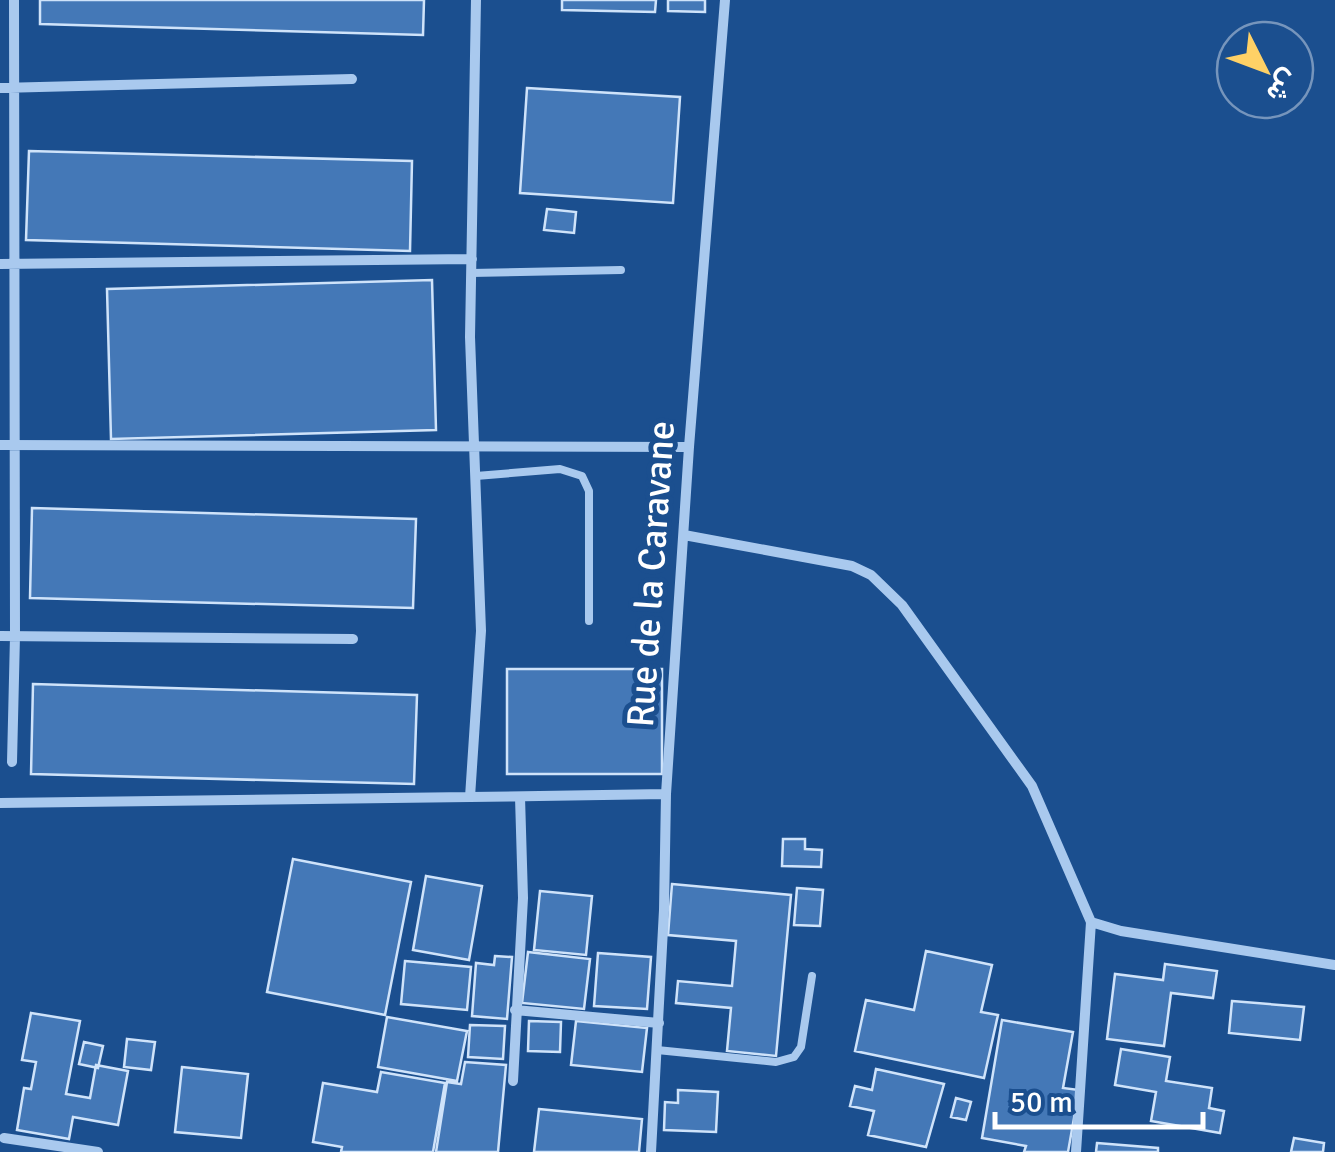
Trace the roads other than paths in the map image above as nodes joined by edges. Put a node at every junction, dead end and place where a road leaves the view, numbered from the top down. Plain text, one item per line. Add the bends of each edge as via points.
1 (14, 0) edge
2 (476, 0) edge
3 (725, 0) edge
4 (352, 80) dead end
5 (0, 88) edge
6 (14, 88) junction
7 (472, 259) junction
8 (0, 264) edge
9 (14, 264) junction
10 (620, 270) dead end
11 (471, 272) junction
12 (6, 444) edge
13 (475, 446) junction
14 (689, 447) junction
15 (476, 476) junction
16 (684, 535) junction
17 (589, 621) dead end
18 (0, 636) edge
19 (15, 636) junction
20 (353, 639) dead end
21 (12, 762) dead end
22 (666, 794) junction
23 (470, 797) junction
24 (520, 797) junction
25 (0, 803) edge
26 (1091, 922) junction
27 (1335, 965) edge
28 (812, 976) dead end
29 (515, 1010) junction
30 (659, 1022) junction
31 (658, 1050) junction
32 (513, 1081) dead end
33 (4, 1138) dead end
34 (98, 1152) edge
35 (651, 1152) edge
36 (1076, 1152) edge

1 - 6 street
2 - 7 street
3 - 14 street, Rue de la Caravane
4 - 6 street
5 - 6 street
6 - 9 street
7 - 9 street
7 - 11 street
8 - 9 street
9 - 12 street
10 - 11 lane
11 - 13 street
12 - 13 street
12 - 19 street
13 - 14 street
13 - 15 street
14 - 16 street, Rue de la Caravane
15 - 17 lane via 560,469 582,476 589,491
15 - 23 street via 480,630
16 - 22 street, Rue de la Caravane
16 - 26 street via 852,566 902,604 1032,786
18 - 19 street
19 - 20 street
19 - 21 street
22 - 24 street
22 - 30 street, Rue de la Caravane
23 - 24 street
23 - 25 street
24 - 29 street
26 - 27 street
26 - 36 street
28 - 31 lane via 802,1047 794,1057 776,1062
29 - 30 street
29 - 32 street
30 - 31 street, Rue de la Caravane
31 - 35 street, Rue de la Caravane
33 - 34 street

